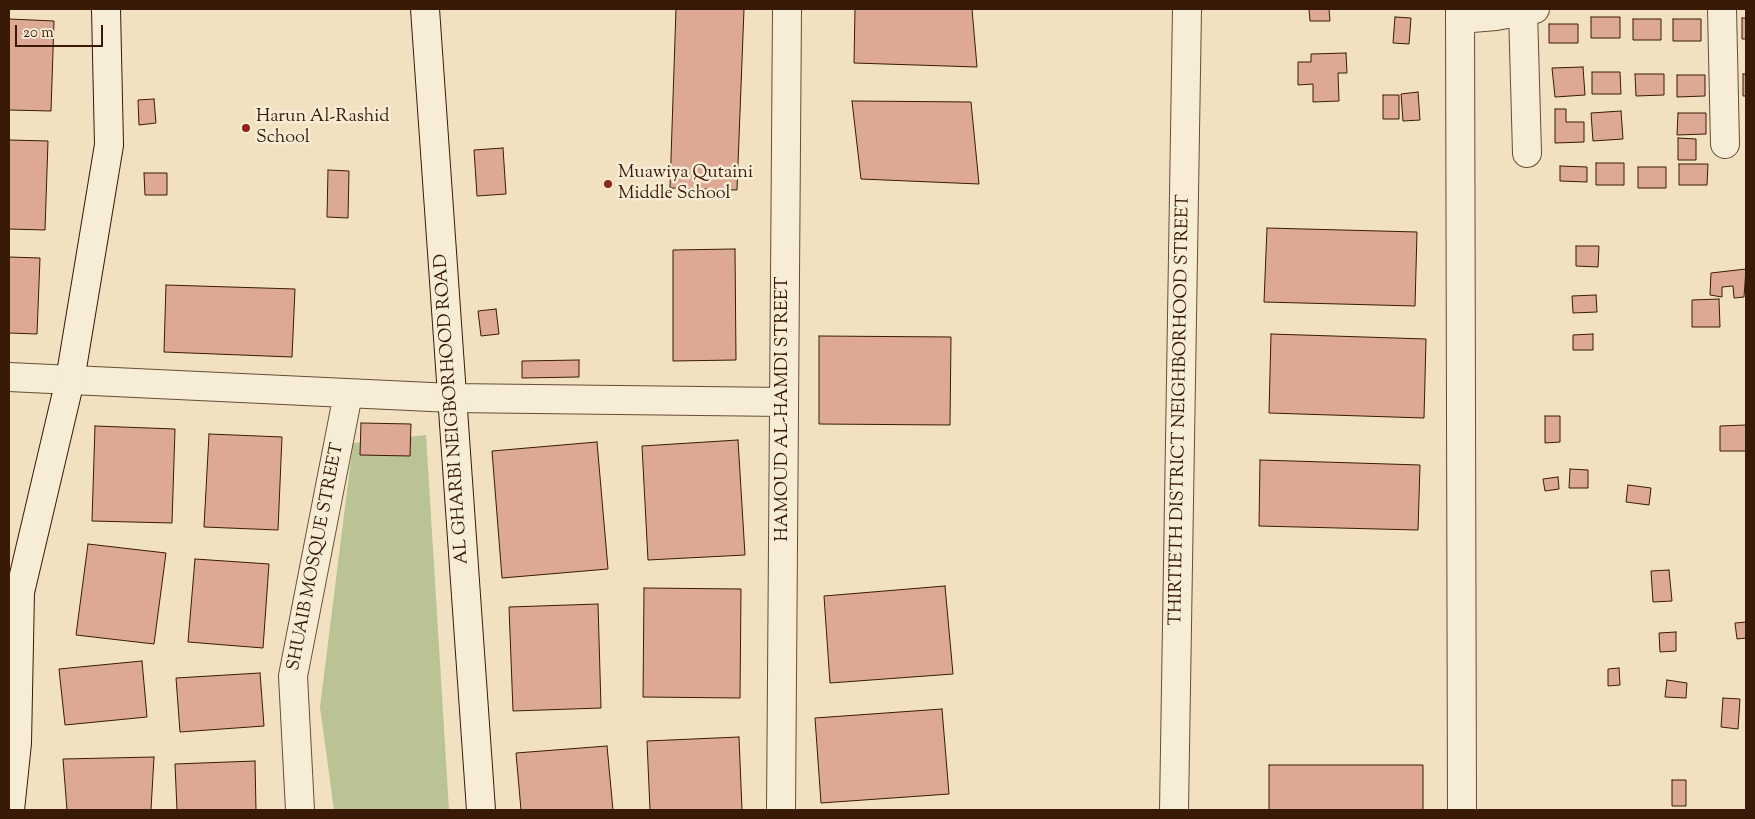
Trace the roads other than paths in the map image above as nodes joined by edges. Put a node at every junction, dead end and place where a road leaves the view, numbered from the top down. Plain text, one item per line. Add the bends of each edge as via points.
1 (106, 9) edge
2 (424, 9) edge
3 (787, 9) edge
4 (1187, 9) edge
5 (1722, 9) edge
6 (1529, 10) edge
7 (1460, 14) edge
8 (1724, 144) dead end
9 (1527, 153) dead end
10 (9, 377) edge
11 (70, 380) junction
12 (348, 394) junction
13 (452, 398) junction
14 (784, 402) junction
15 (10, 810) edge
16 (300, 810) edge
17 (481, 810) edge
18 (781, 810) edge
19 (1174, 810) edge
20 (1462, 810) edge

1 - 11 street via 109,144
2 - 13 street, AL GHARBI NEIGBORHOOD ROAD
3 - 14 street, HAMOUD AL-HAMDI STREET
4 - 19 street, THIRTIETH DISTRICT NEIGHBORHOOD STREET
5 - 8 street
6 - 7 street via 1496,16
6 - 9 street
7 - 20 street
10 - 11 street
11 - 12 street
11 - 15 street via 20,592 17,743
12 - 13 street
12 - 16 street, SHUAIB MOSQUE STREET via 293,676
13 - 14 street
13 - 17 street, AL GHARBI NEIGBORHOOD ROAD
14 - 18 street, HAMOUD AL-HAMDI STREET

